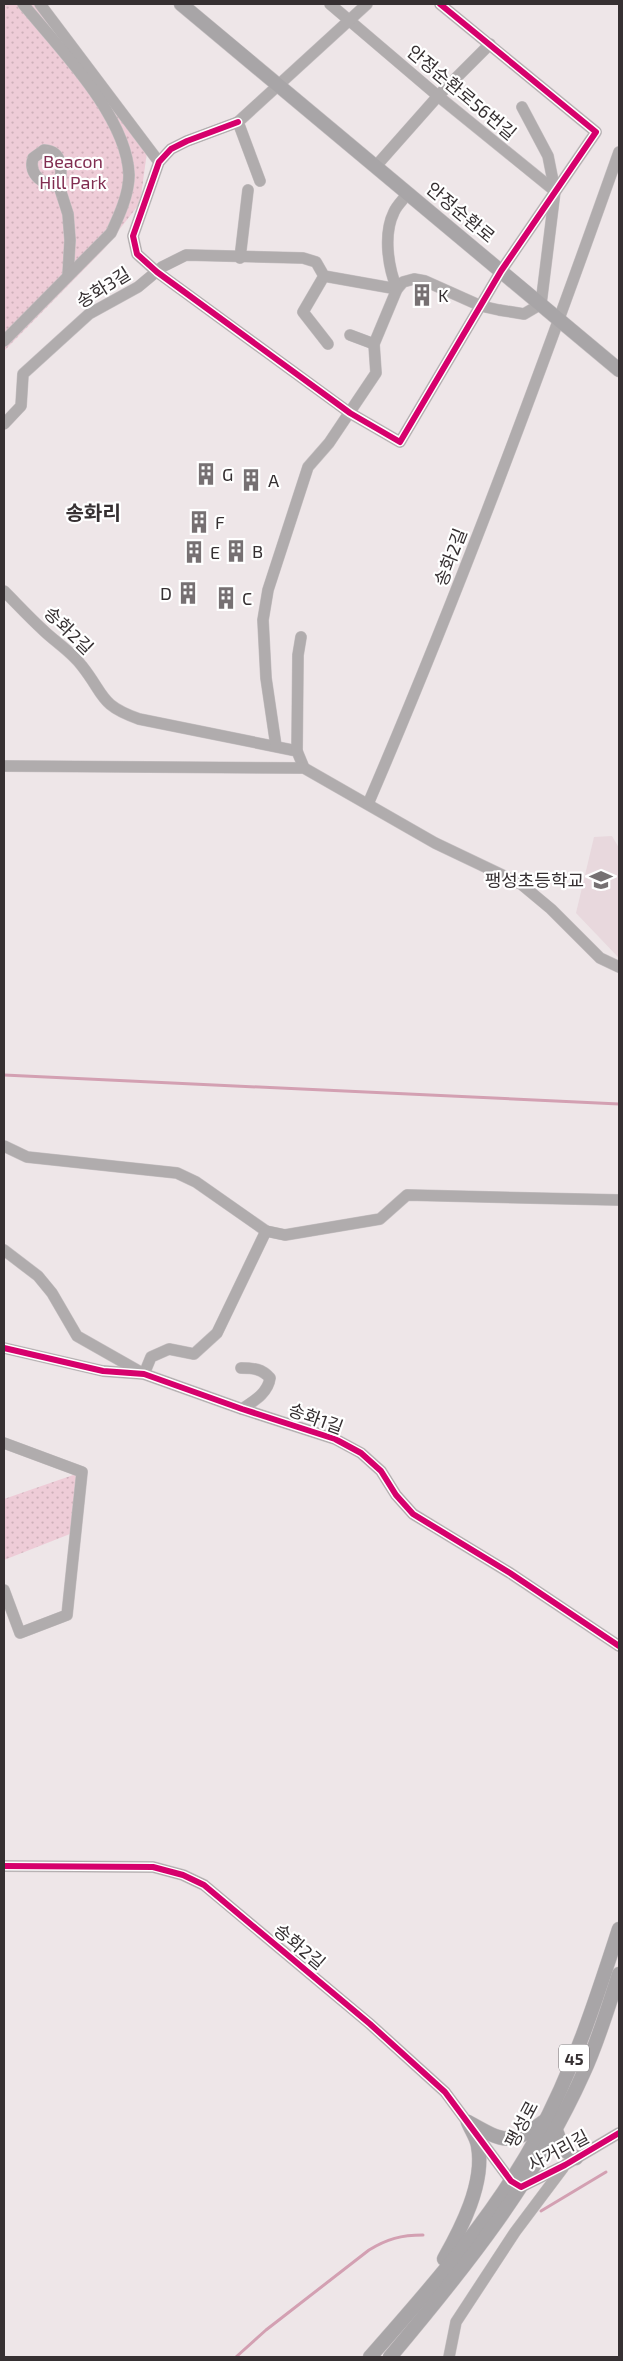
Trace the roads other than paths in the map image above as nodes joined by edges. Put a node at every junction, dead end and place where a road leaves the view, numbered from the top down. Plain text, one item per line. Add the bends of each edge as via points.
1 (23, 4) edge
2 (40, 4) edge
3 (180, 4) edge
4 (330, 4) edge
5 (367, 4) edge
6 (440, 4) edge
7 (349, 20) junction
8 (490, 44) junction
9 (278, 84) junction
10 (438, 96) junction
11 (522, 107) dead end
12 (238, 122) junction
13 (619, 152) edge
14 (159, 162) junction
15 (376, 166) junction
16 (260, 181) dead end
17 (58, 186) dead end
18 (248, 190) dead end
19 (554, 190) junction
20 (408, 193) junction
21 (240, 258) junction
22 (501, 271) junction
23 (157, 272) junction
24 (68, 275) junction
25 (324, 276) junction
26 (397, 289) junction
27 (541, 304) junction
28 (481, 306) junction
29 (560, 320) junction
30 (350, 335) dead end
31 (4, 341) edge
32 (328, 344) dead end
33 (374, 344) junction
34 (619, 370) edge
35 (350, 413) junction
36 (4, 424) edge
37 (4, 591) edge
38 (301, 636) dead end
39 (276, 746) junction
40 (297, 751) junction
41 (4, 766) edge
42 (304, 768) junction
43 (368, 804) junction
44 (619, 967) edge
45 (4, 1146) edge
46 (619, 1200) edge
47 (266, 1231) junction
48 (4, 1250) edge
49 (4, 1348) edge
50 (241, 1368) dead end
51 (144, 1374) junction
52 (242, 1409) junction
53 (4, 1443) edge
54 (4, 1590) edge
55 (619, 1646) edge
56 (4, 1866) edge
57 (619, 1929) edge
58 (619, 1974) edge
59 (468, 2122) junction
60 (550, 2124) junction
61 (619, 2133) edge
62 (571, 2162) junction
63 (516, 2184) junction
64 (419, 2302) junction
65 (370, 2357) edge
66 (390, 2357) edge
67 (449, 2357) edge

1 - 24 street via 94,91 126,152 129,176 121,213 111,233
2 - 14 street
3 - 9 main road, 안정순환로
4 - 7 street, 안정순환로56번길
5 - 7 street
6 - 8 street
7 - 9 street
7 - 10 street, 안정순환로56번길
8 - 10 street
8 - 19 street via 596,132
9 - 12 street
9 - 15 main road, 안정순환로
10 - 15 street
10 - 19 street, 안정순환로56번길
11 - 19 street via 548,156
12 - 14 street via 171,149
12 - 16 street
13 - 29 street, 송화2길
14 - 23 street via 133,236 137,254
15 - 20 main road, 안정순환로
17 - 24 street via 68,214
18 - 21 street
19 - 22 street
19 - 27 street
20 - 22 main road, 안정순환로
20 - 26 street via 394,210 389,225 390,270
21 - 23 street, 송화3길 via 186,255
21 - 25 street, 송화3길 via 303,258 316,262
22 - 27 main road, 안정순환로
22 - 28 street
23 - 35 street
23 - 36 street, 송화3길 via 138,288 89,314 23,374 21,406
24 - 31 street
25 - 26 street
25 - 32 street via 303,312
26 - 28 street via 403,282 425,281
26 - 33 street
27 - 28 street via 524,314
27 - 29 main road, 안정순환로
28 - 35 street via 400,442
29 - 34 main road, 안정순환로
29 - 43 street, 송화2길 via 420,682
30 - 33 street
33 - 35 street via 376,373
35 - 39 street via 329,444 308,466 268,590 264,620 266,678
37 - 39 street, 송화2길 via 43,631 63,646 82,666 108,704 120,712 139,719
38 - 40 street
39 - 40 street, 송화2길
40 - 42 street
41 - 42 street
42 - 43 street
43 - 44 street via 434,843 521,884 552,909 600,958
45 - 47 street via 27,1157 177,1173 196,1182
46 - 47 street via 407,1195 380,1219 285,1235
47 - 51 street via 217,1333 194,1354 169,1349 151,1357
48 - 51 street via 38,1276 52,1293 76,1336
49 - 51 street, 송화1길 via 103,1371
50 - 52 street via 255,1368 270,1378 269,1386
51 - 52 street, 송화1길
52 - 55 street, 송화1길 via 335,1439 361,1453 380,1471 413,1514
53 - 54 street via 82,1472 67,1615 20,1633
56 - 59 street, 송화2길 via 153,1867 204,1885 370,2024 445,2092
57 - 60 main road, 팽성로 / 45
58 - 60 main road, 팽성로 / 45 via 583,2074
59 - 60 main road via 512,2140
59 - 63 street, 송화2길
59 - 64 main road via 479,2150 473,2192 454,2241
60 - 62 main road
60 - 63 main road, 팽성로 / 45
61 - 62 street, 사거리길
62 - 63 street, 사거리길
62 - 67 street via 515,2232 456,2322
63 - 64 main road, 팽성로 / 45
63 - 66 main road, 팽성로 / 45 via 483,2242
64 - 65 main road, 팽성로 / 45

